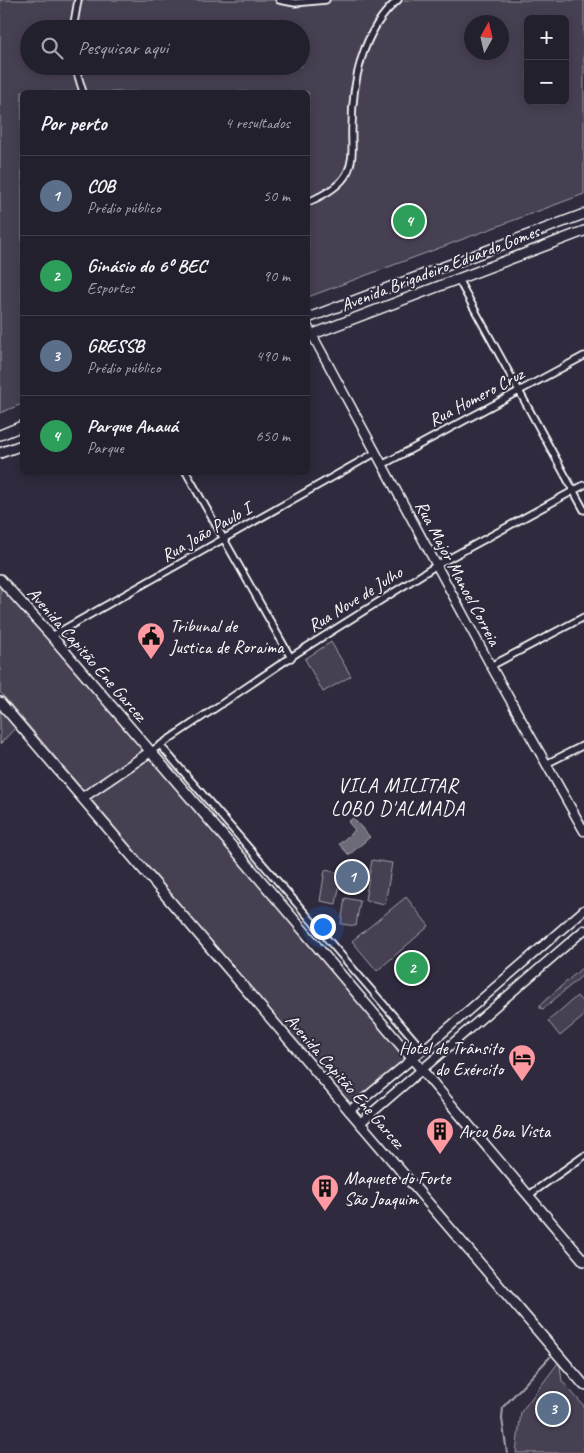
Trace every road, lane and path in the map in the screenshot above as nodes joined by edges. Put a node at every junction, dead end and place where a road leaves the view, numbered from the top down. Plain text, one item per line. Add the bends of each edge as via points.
1 (78, 0) edge
2 (279, 0) edge
3 (326, 0) edge
4 (398, 0) edge
5 (75, 20) edge
6 (78, 75) edge
7 (82, 90) edge
8 (310, 201) edge
9 (584, 214) edge
10 (584, 231) edge
11 (458, 279) junction
12 (310, 317) edge
13 (310, 332) edge
14 (310, 334) edge
15 (584, 356) edge
16 (520, 391) junction
17 (20, 427) edge
18 (0, 435) edge
19 (20, 446) edge
20 (0, 453) edge
21 (375, 453) junction
22 (382, 465) junction
23 (188, 475) edge
24 (584, 485) edge
25 (574, 491) junction
26 (584, 510) edge
27 (223, 540) junction
28 (437, 565) junction
29 (0, 579) edge
30 (584, 617) edge
31 (52, 636) junction
32 (291, 658) junction
33 (491, 666) junction
34 (0, 702) edge
35 (584, 745) edge
36 (161, 746) junction
37 (150, 752) junction
38 (546, 764) junction
39 (82, 798) junction
40 (584, 831) edge
41 (584, 910) edge
42 (584, 930) edge
43 (529, 958) junction
44 (538, 968) junction
45 (440, 1036) junction
46 (448, 1046) junction
47 (423, 1050) junction
48 (413, 1058) junction
49 (421, 1070) junction
50 (349, 1111) junction
51 (360, 1123) junction
52 (584, 1156) edge
53 (529, 1195) junction
54 (584, 1261) edge
55 (584, 1385) edge

1 - 5 street
2 - 3 street via 295,3
4 - 8 street via 389,7 374,30 361,58 355,87 352,163 336,186
6 - 7 street
9 - 12 main road, Avenida Brigadeiro Eduardo Gomes
10 - 11 main road, Avenida Brigadeiro Eduardo Gomes
11 - 13 main road, Avenida Brigadeiro Eduardo Gomes
11 - 16 street
14 - 21 street, Rua Major Manoel Correia
15 - 16 street, Rua Homero Cruz
16 - 22 street, Rua Homero Cruz
16 - 25 street
17 - 18 main road
19 - 20 main road
21 - 22 street, Rua Major Manoel Correia
21 - 27 street, Rua João Paulo I
22 - 28 street, Rua Major Manoel Correia
23 - 27 street
24 - 25 street, Rua Nove de Julho
25 - 26 street
25 - 28 street, Rua Nove de Julho
27 - 31 street, Rua João Paulo I
27 - 32 street
28 - 32 street, Rua Nove de Julho
28 - 33 street, Rua Major Manoel Correia
29 - 31 main road, Avenida Capitão Ene Garcez
30 - 33 street
31 - 37 main road, Avenida Capitão Ene Garcez
32 - 36 street, Rua Nove de Julho
33 - 38 street, Rua Major Manoel Correia
34 - 39 main road, Avenida Capitão Ene Garcez
35 - 38 street
36 - 37 street, Rua Nove de Julho
36 - 47 street
37 - 39 main road
37 - 48 main road, Avenida Capitão Ene Garcez
38 - 40 street, Rua Major Manoel Correia
39 - 50 main road, Avenida Capitão Ene Garcez
41 - 43 street
42 - 44 street
43 - 44 street
43 - 45 street
44 - 46 street
45 - 46 street
45 - 47 street
46 - 49 street
47 - 48 street
48 - 49 main road, Avenida Capitão Ene Garcez
48 - 50 street
49 - 51 street
49 - 53 main road, Avenida Capitão Ene Garcez
50 - 51 main road, Avenida Capitão Ene Garcez
51 - 55 main road, Avenida Capitão Ene Garcez
52 - 53 street
53 - 54 main road, Avenida Capitão Ene Garcez

